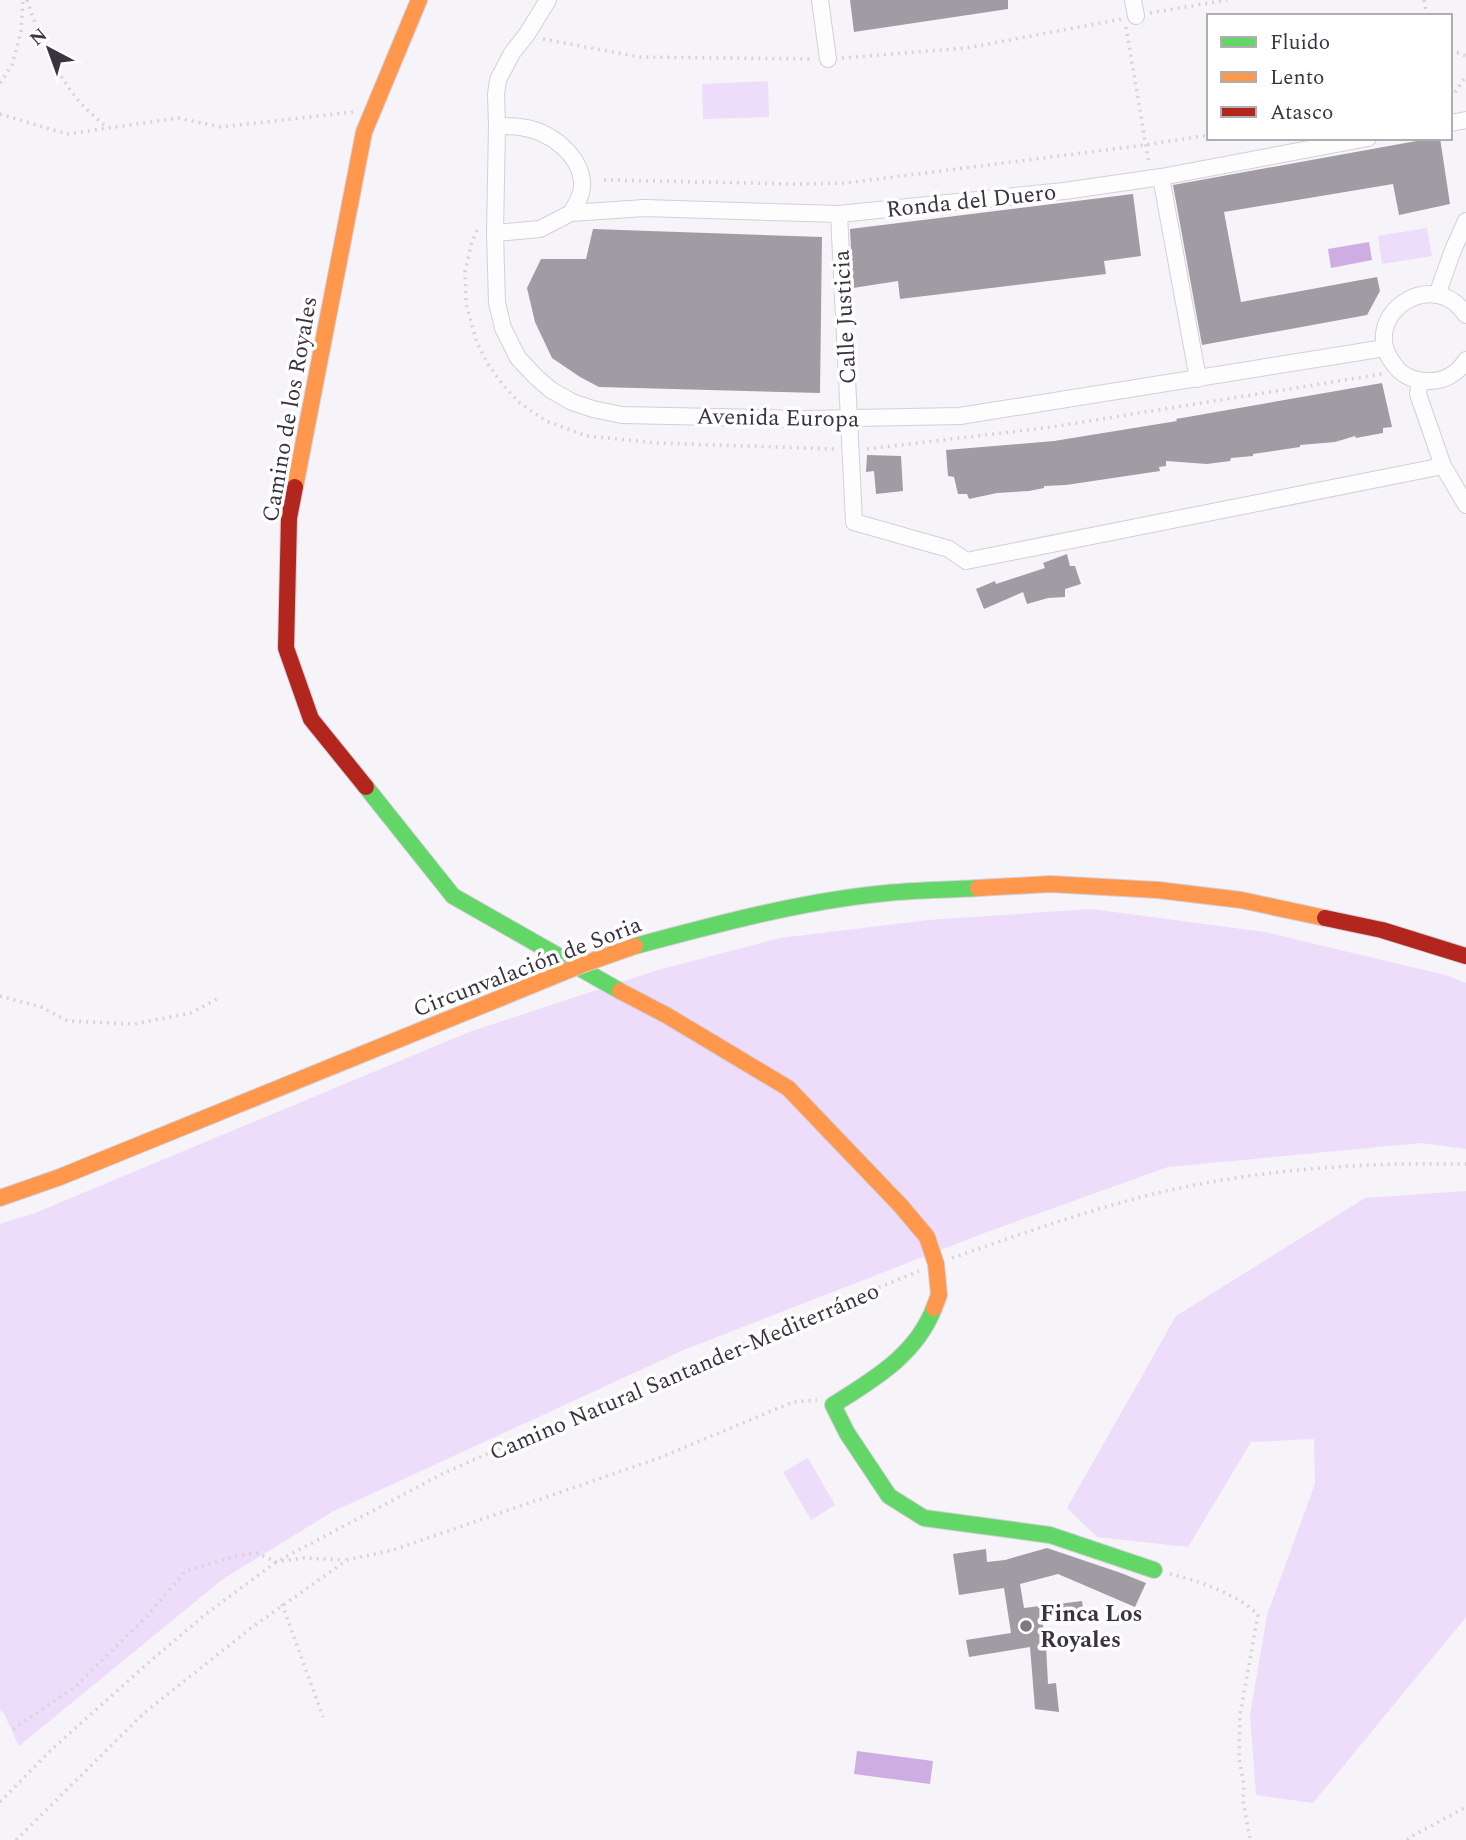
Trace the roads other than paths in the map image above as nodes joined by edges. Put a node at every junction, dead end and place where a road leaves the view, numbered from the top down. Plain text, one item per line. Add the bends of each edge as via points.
1 (419, 0) edge
2 (548, 0) edge
3 (820, 0) edge
4 (828, 59) road end
5 (497, 126) junction
6 (1357, 140) edge
7 (1161, 177) junction
8 (571, 213) junction
9 (839, 214) junction
10 (1466, 221) edge
11 (495, 233) junction
12 (1437, 295) junction
13 (1466, 315) edge
14 (1385, 348) junction
15 (1466, 363) edge
16 (1198, 379) junction
17 (1419, 381) junction
18 (849, 419) junction
19 (1443, 466) junction
20 (1466, 505) edge
21 (1466, 956) edge
22 (0, 1198) edge
23 (1154, 1570) road end

1 - 23 main road, Camino de los Royales via 364,132 289,518 286,648 311,719 453,896 788,1088 927,1237 939,1295 928,1324 909,1350 833,1405 889,1496 924,1518 1050,1535
2 - 5 street, Avenida Europa via 498,80
3 - 4 street
5 - 8 street via 544,134 574,159 582,189
5 - 11 street, Avenida Europa
6 - 7 street, Ronda del Duero
7 - 9 street, Ronda del Duero
7 - 16 street
8 - 9 street, Ronda del Duero via 644,208
8 - 11 street, Ronda del Duero via 540,229
9 - 18 street, Calle Justicia
10 - 12 street
11 - 18 street, Avenida Europa via 497,303 503,328 518,358 551,390 572,402 622,415
12 - 13 street via 1448,298
12 - 14 street via 1420,294 1396,308 1384,334
14 - 16 street, Avenida Europa
14 - 17 street via 1398,370
15 - 17 street via 1445,379
16 - 18 street, Avenida Europa via 960,416
17 - 19 street via 1418,394
18 - 19 street, Calle Justicia via 854,522 949,549 966,561
19 - 20 street
21 - 22 main road, Circunvalación de Soria, bridge via 1382,930 1241,900 1158,890 1050,884 886,893 818,903 724,922 581,965

